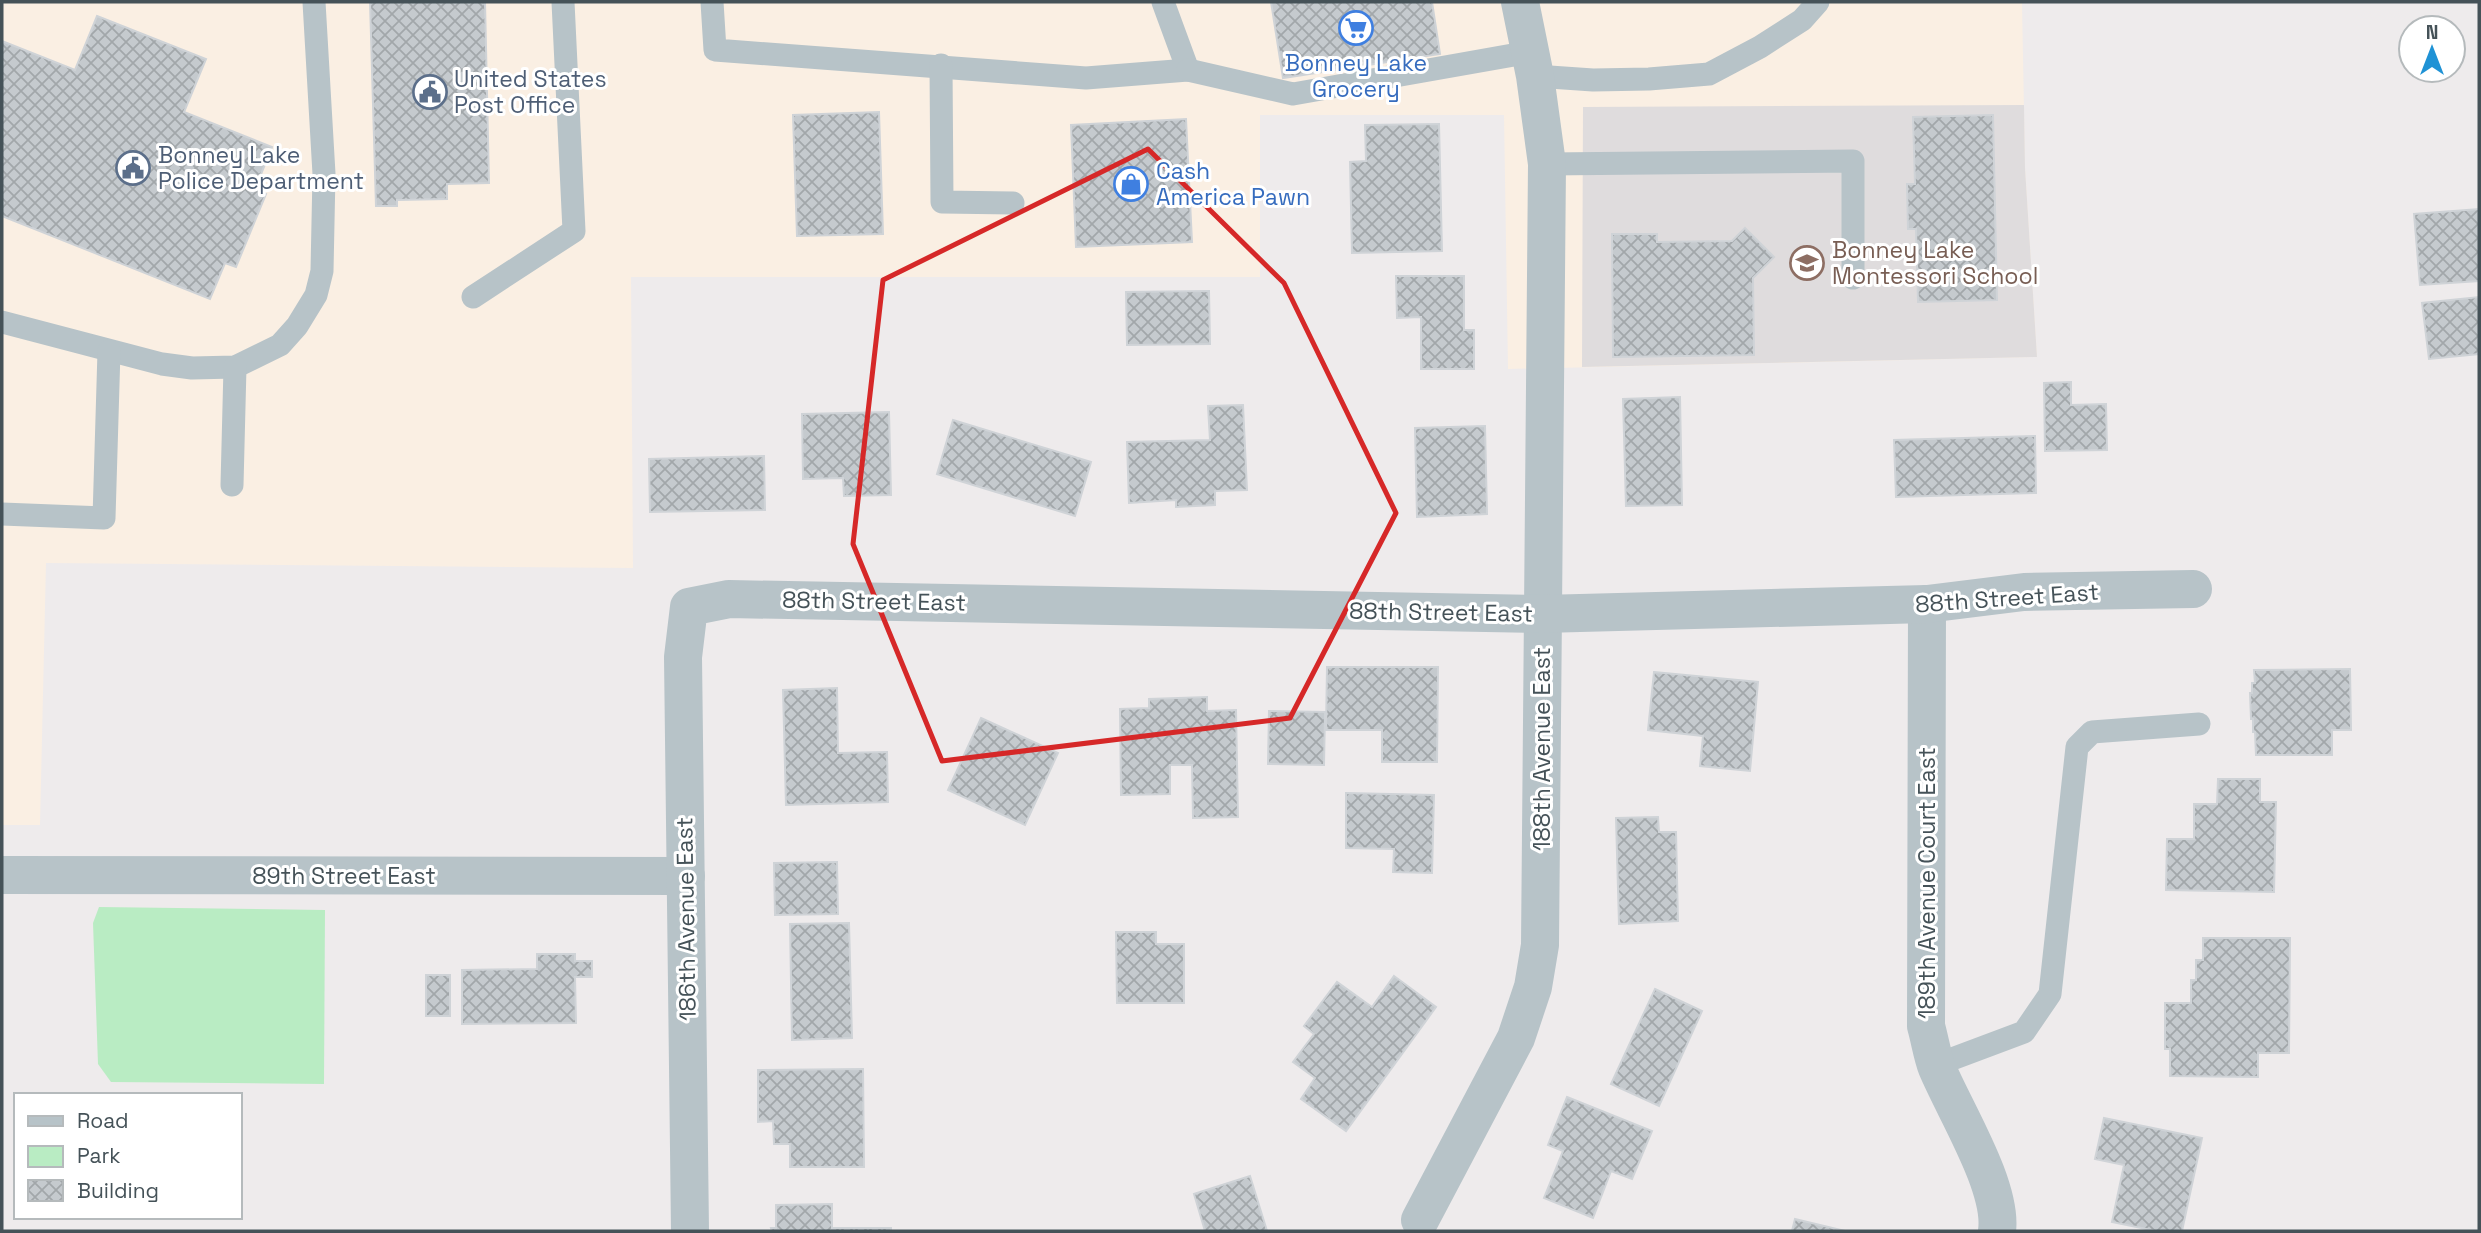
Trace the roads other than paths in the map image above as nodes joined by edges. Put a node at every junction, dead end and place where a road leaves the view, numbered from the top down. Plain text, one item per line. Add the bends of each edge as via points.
1 (314, 2) edge
2 (563, 2) edge
3 (712, 2) edge
4 (1163, 2) edge
5 (1520, 2) edge
6 (1818, 2) edge
7 (1533, 64) junction
8 (940, 65) junction
9 (1188, 70) junction
10 (1547, 164) junction
11 (1013, 204) dead end
12 (1853, 278) dead end
13 (473, 297) dead end
14 (2, 322) edge
15 (109, 351) junction
16 (235, 367) junction
17 (232, 485) dead end
18 (2, 514) edge
19 (2193, 589) dead end
20 (1927, 604) junction
21 (689, 607) joint
22 (1542, 614) junction
23 (2199, 724) dead end
24 (2, 875) edge
25 (686, 876) junction
26 (1936, 1065) junction
27 (1420, 1220) dead end
28 (690, 1231) edge
29 (1997, 1231) edge

1 - 16 lane via 324,174 322,271 316,295 280,345
2 - 13 lane via 574,232
3 - 8 lane via 715,50
4 - 9 lane
5 - 7 street, 188th Avenue East
6 - 7 lane via 1802,20 1709,74 1593,80
7 - 9 lane via 1293,93
7 - 10 street, 188th Avenue East
8 - 9 lane via 1086,78
8 - 11 lane via 942,202
10 - 12 lane via 1853,161
10 - 22 street, 188th Avenue East
14 - 15 lane
15 - 16 lane via 192,368
15 - 18 lane via 104,518
16 - 17 lane
19 - 20 street, 88th Street East via 2024,592
20 - 22 street, 88th Street East
20 - 26 street, 189th Avenue Court East via 1926,1026
21 - 22 street, 88th Street East via 729,598
21 - 25 street, 186th Avenue East via 683,657
22 - 27 street, 188th Avenue East via 1540,944 1533,987 1516,1038
23 - 26 lane via 2092,732 2077,747 2050,994 2024,1032
24 - 25 street, 89th Street East
25 - 28 street, 186th Avenue East
26 - 29 street, 189th Avenue Court East via 1991,1185

